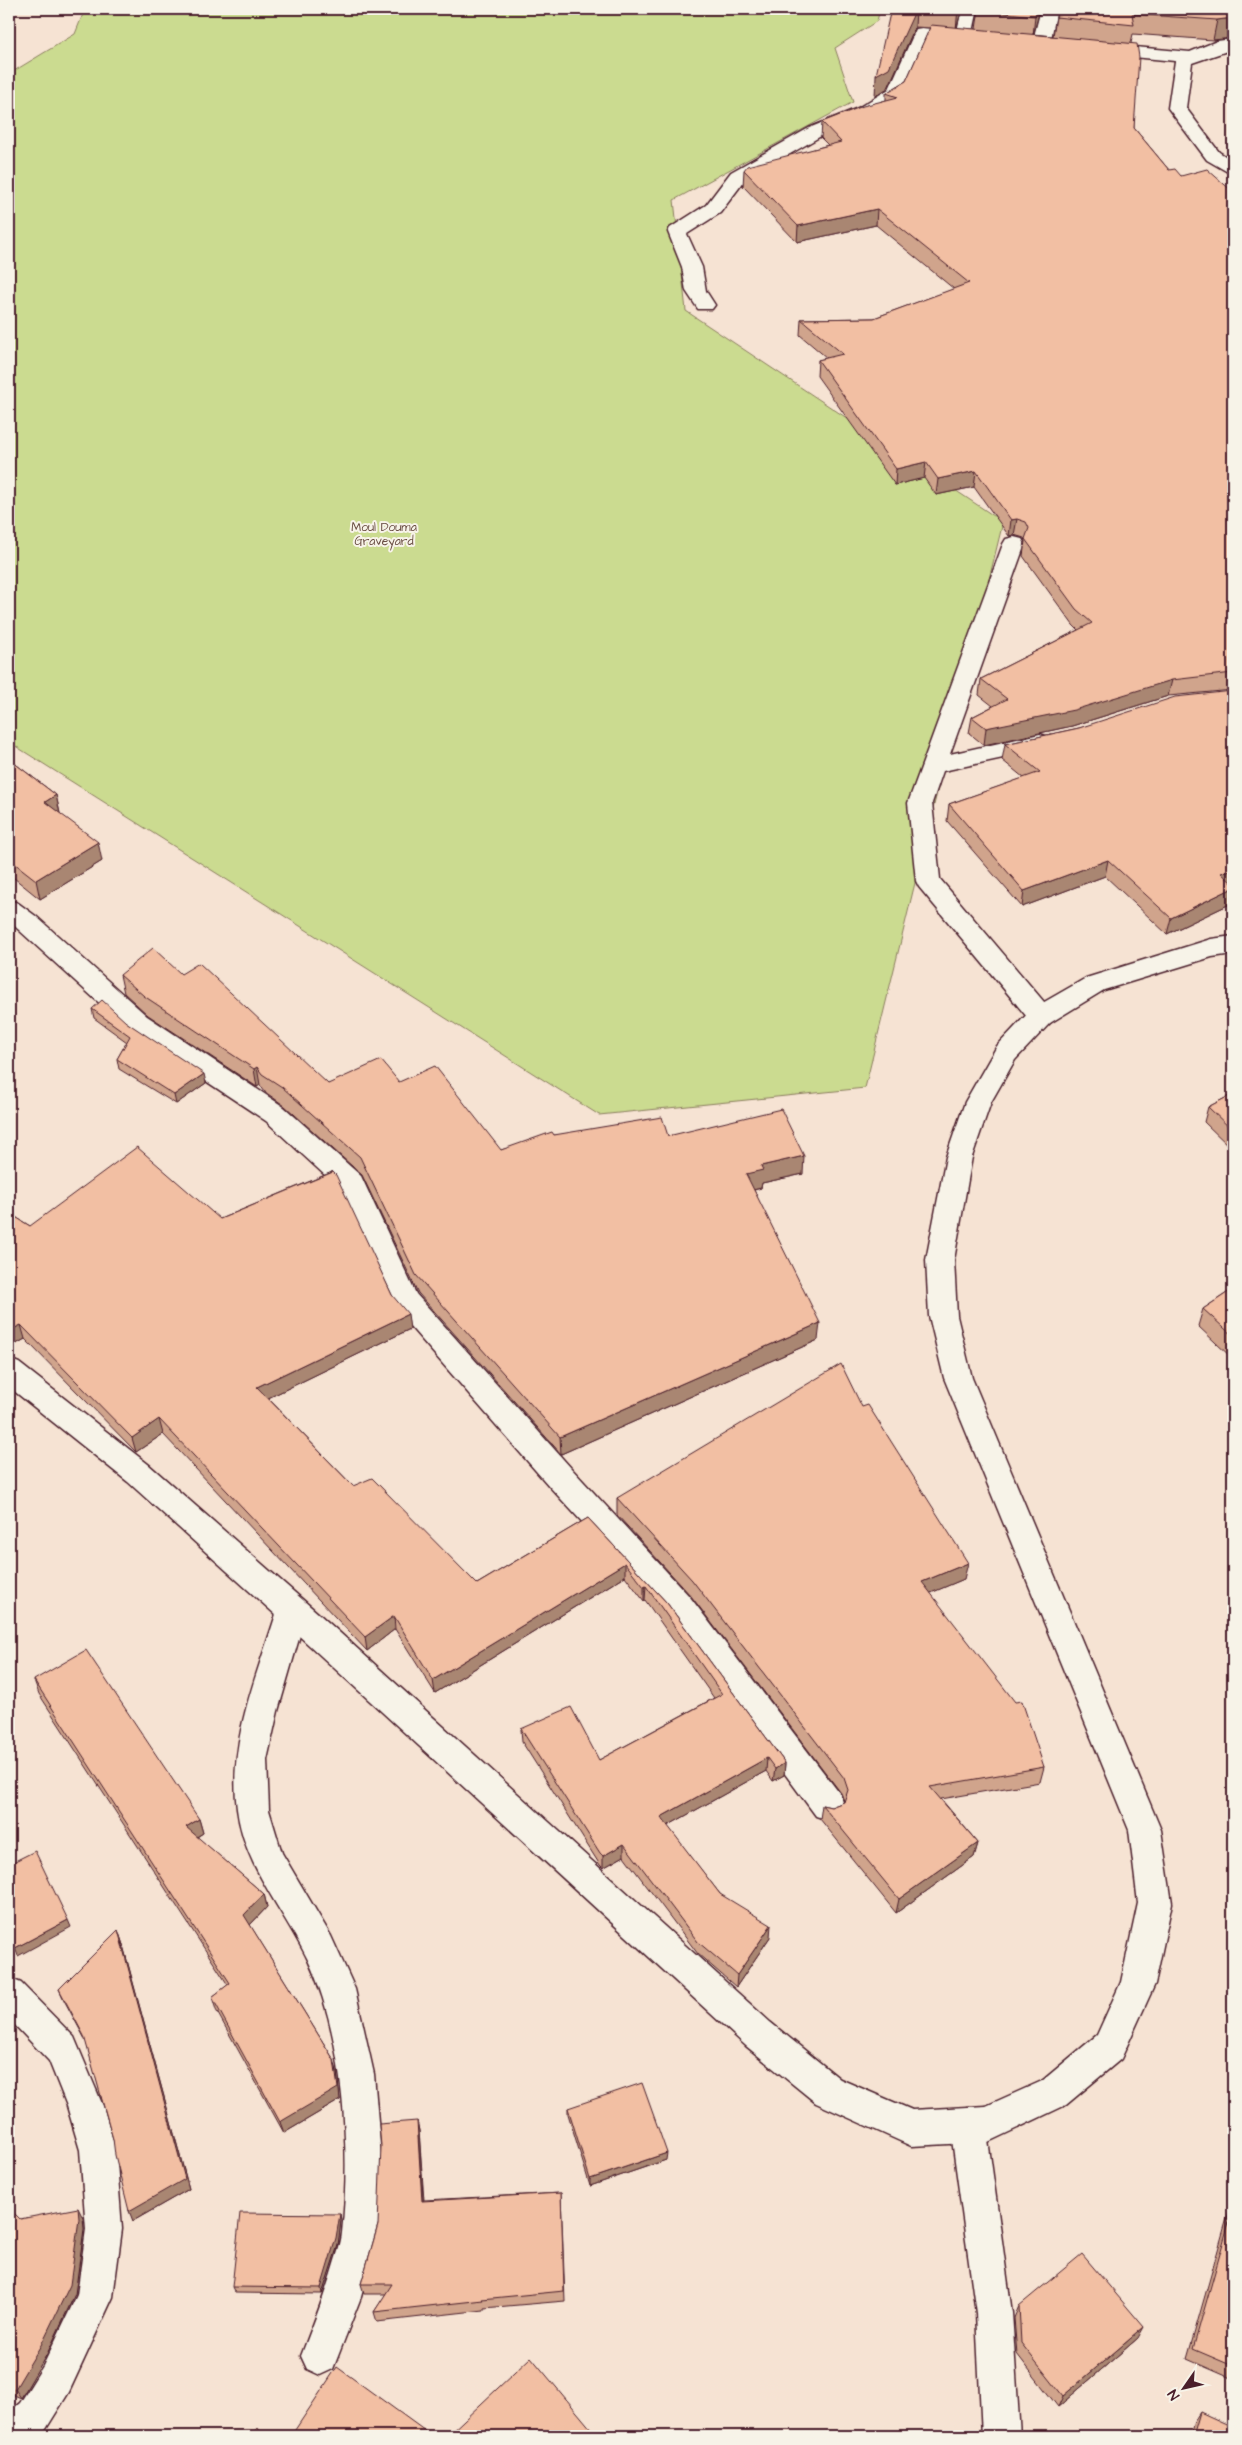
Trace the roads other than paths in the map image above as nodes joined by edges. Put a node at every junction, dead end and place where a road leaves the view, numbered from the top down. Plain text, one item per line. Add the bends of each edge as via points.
1 (970, 9) edge
2 (1049, 9) edge
3 (965, 37) junction
4 (984, 39) edge
5 (1022, 42) edge
6 (1041, 44) junction
7 (1233, 44) edge
8 (1060, 45) edge
9 (1088, 48) edge
10 (1193, 57) junction
11 (1233, 169) edge
12 (706, 305) dead end
13 (1014, 544) edge
14 (1056, 739) edge
15 (934, 765) junction
16 (9, 909) edge
17 (1226, 944) edge
18 (1040, 1016) junction
19 (9, 1371) edge
20 (292, 1611) junction
21 (828, 1805) edge
22 (9, 1995) edge
23 (968, 2124) junction
24 (320, 2356) dead end
25 (10, 2436) edge
26 (1001, 2436) edge

1 - 3 street
2 - 6 street
3 - 4 street
3 - 12 street via 922,33 897,92 864,112 815,132 738,176 713,209 677,232 692,267 696,290
5 - 6 street
6 - 8 street
7 - 10 street
9 - 10 street
10 - 11 street via 1184,60 1177,108 1213,156
13 - 15 street
14 - 15 street
15 - 18 street via 920,804 928,881
16 - 21 street via 138,1023 275,1114 351,1183 405,1301 679,1606
17 - 18 street via 1095,984
18 - 23 street via 1006,1053 978,1102 959,1157 940,1260 942,1316 958,1378 1145,1830 1155,1903 1138,1984 1109,2047 1054,2093 988,2124
19 - 20 street via 138,1473
20 - 23 street via 758,2034 828,2091 911,2128
20 - 24 street via 251,1760 253,1810 268,1858 319,1947 338,1990 357,2074 363,2157 360,2235 343,2297
22 - 25 street via 62,2049 82,2098 98,2150 104,2229 95,2297 56,2379 33,2416
23 - 26 street via 994,2313

